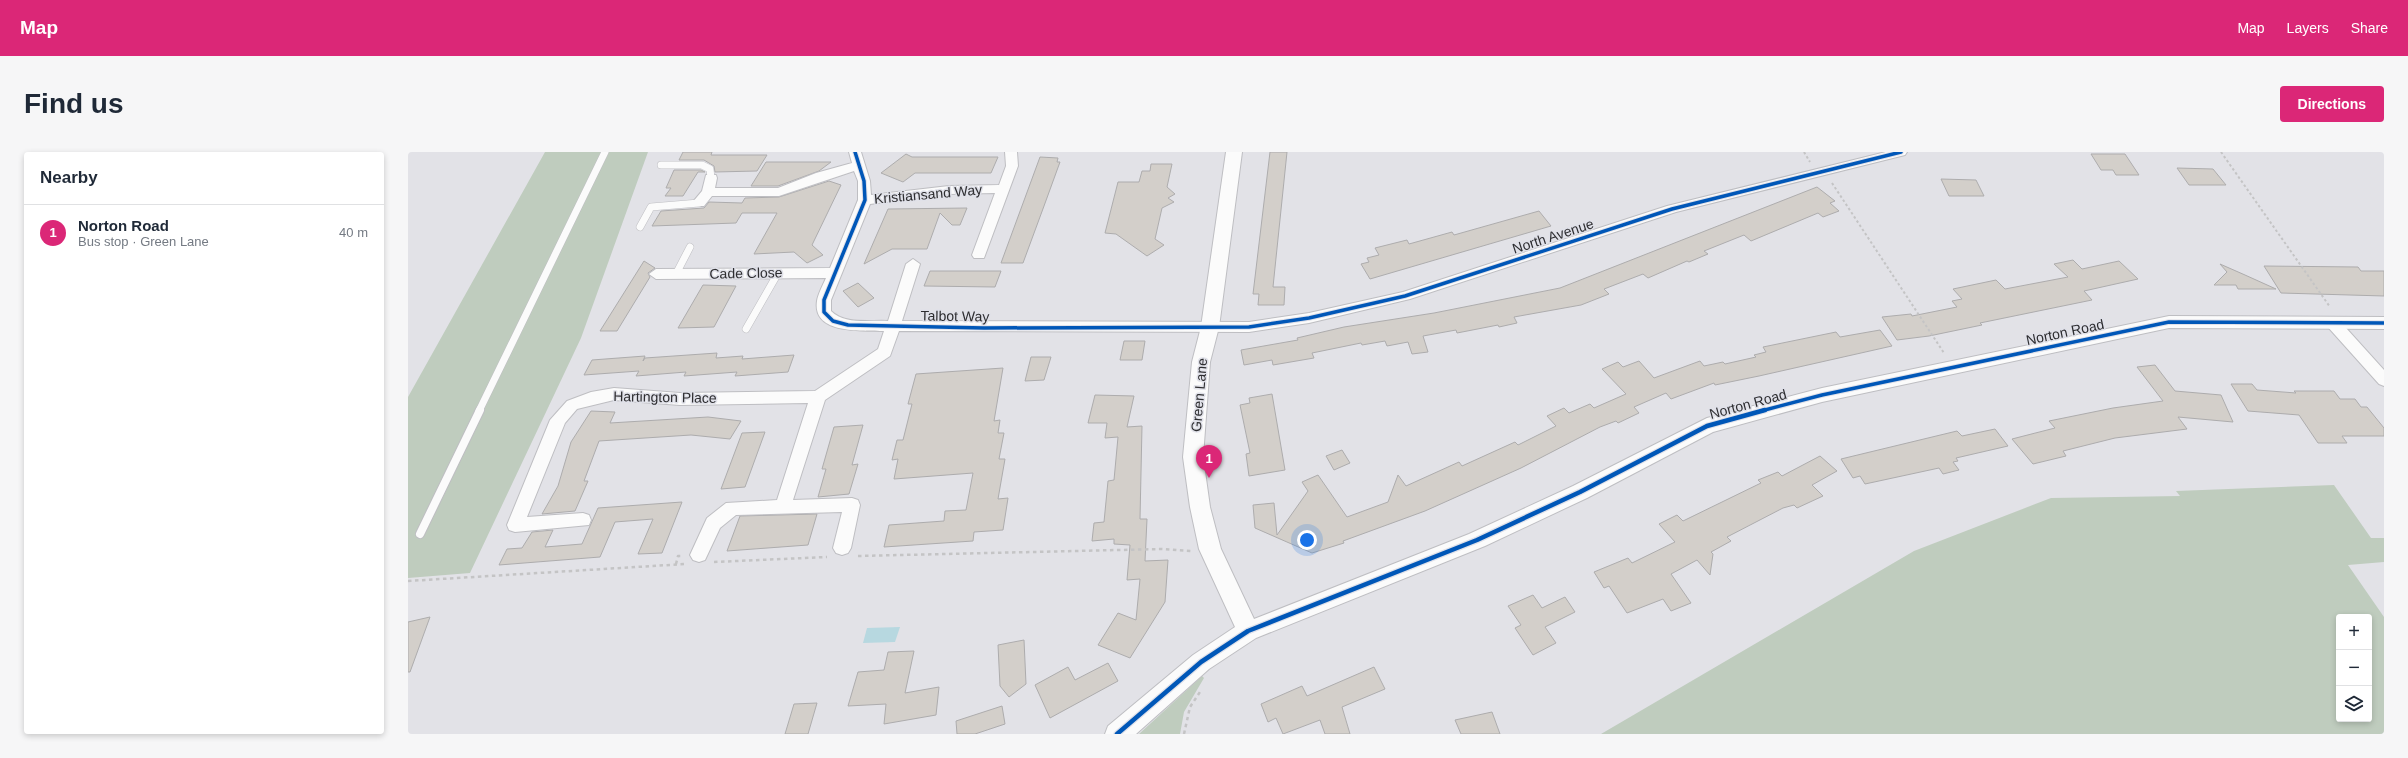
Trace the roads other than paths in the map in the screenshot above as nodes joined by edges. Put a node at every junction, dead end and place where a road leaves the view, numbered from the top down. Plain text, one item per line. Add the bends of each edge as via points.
1 (605, 152) edge
2 (855, 152) edge
3 (1011, 152) edge
4 (1234, 152) edge
5 (1901, 152) edge
6 (661, 165) dead end
7 (860, 165) junction
8 (711, 178) joint
9 (1003, 189) junction
10 (708, 192) junction
11 (865, 200) junction
12 (699, 203) joint
13 (640, 227) dead end
14 (690, 247) dead end
15 (979, 255) dead end
16 (913, 264) dead end
17 (778, 273) junction
18 (836, 273) junction
19 (656, 274) dead end
20 (676, 274) junction
21 (2336, 322) junction
22 (2384, 323) edge
23 (894, 326) junction
24 (1210, 328) junction
25 (746, 329) dead end
26 (2384, 380) edge
27 (818, 397) junction
28 (783, 506) junction
29 (583, 520) dead end
30 (420, 534) dead end
31 (838, 552) road end
32 (699, 560) road end
33 (1248, 631) junction
34 (1117, 734) edge

1 - 30 lane
2 - 7 street, Kristiansand Way
3 - 9 street, Kristiansand Way via 1012,166
4 - 24 street, Green Lane
5 - 24 street, North Avenue via 1672,209 1405,296 1309,318 1249,327
6 - 8 lane via 702,165 710,169
7 - 10 street via 779,192
7 - 11 street, Kristiansand Way
8 - 10 street
9 - 11 street, Kristiansand Way via 949,190
9 - 15 street, Kristiansand Way
10 - 12 street
11 - 18 street, Talbot Way
12 - 13 lane via 651,208
14 - 20 lane
16 - 23 street
17 - 18 street, Cade Close
17 - 20 street, Cade Close
17 - 25 lane
18 - 23 street, Talbot Way via 824,300 823,307 828,317 839,324
19 - 20 street, Cade Close
21 - 22 street, Norton Road
21 - 26 street
21 - 33 street, Norton Road via 2169,322 1822,395 1707,426 1580,492 1476,540
23 - 24 street, Talbot Way
23 - 27 street via 885,352
24 - 33 street, Green Lane via 1201,362 1193,457 1200,507 1210,549
27 - 28 street
27 - 29 street, Hartington Place via 680,399 614,394 572,405 558,420 515,525
28 - 31 street via 852,505
28 - 32 street via 732,508 713,523
33 - 34 street, Norton Road via 1201,662

